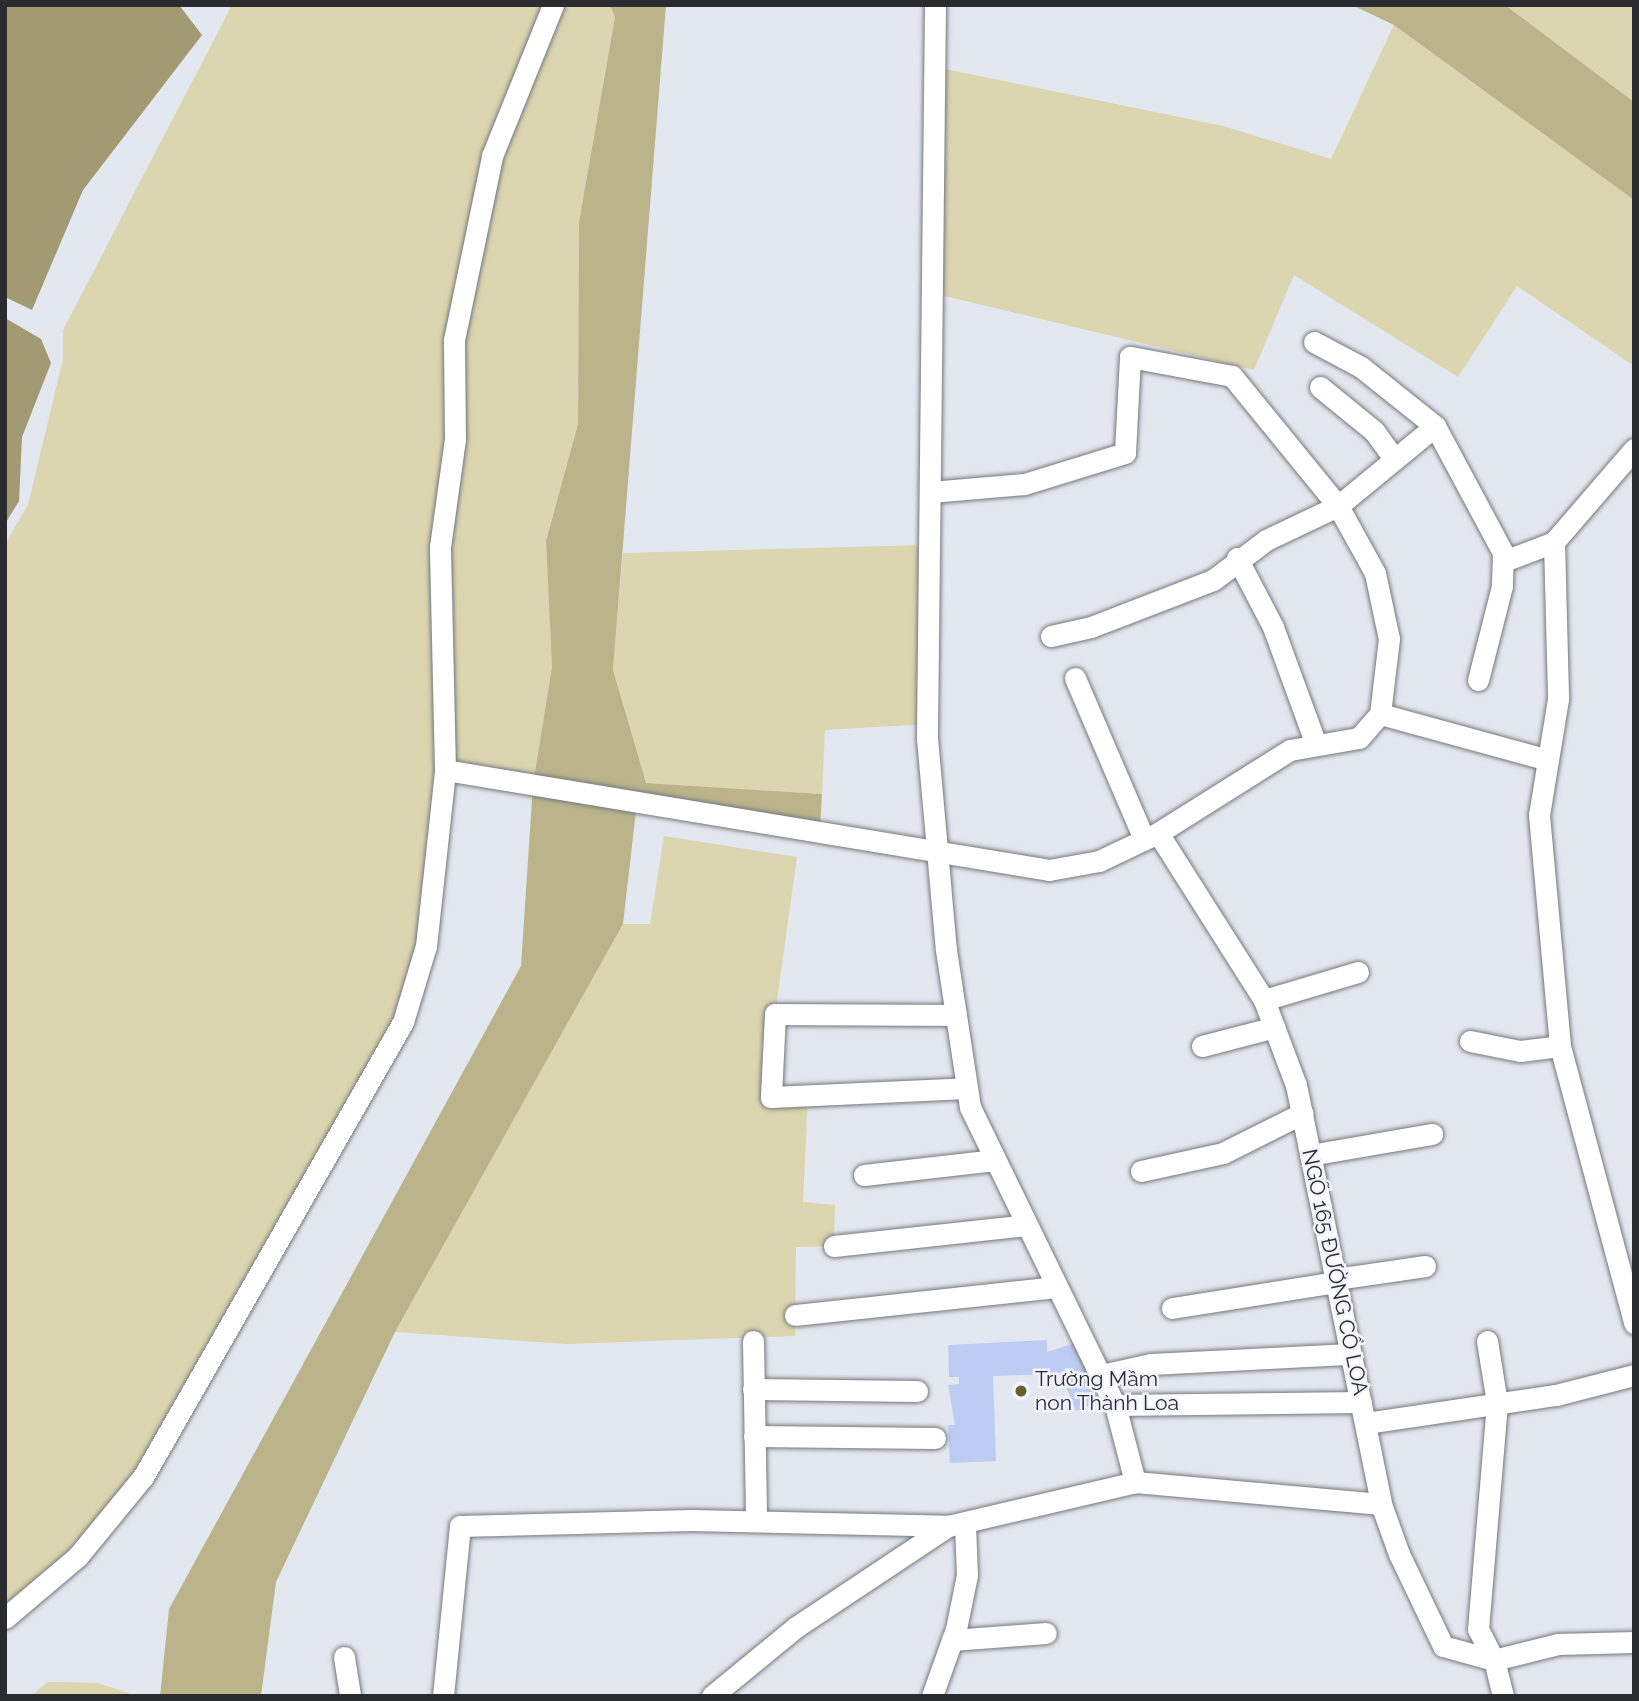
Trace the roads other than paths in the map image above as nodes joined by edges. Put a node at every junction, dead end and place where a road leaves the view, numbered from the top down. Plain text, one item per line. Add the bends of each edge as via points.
1 (553, 5) edge
2 (936, 5) edge
3 (1314, 342) dead end
4 (1320, 387) dead end
5 (1435, 426) junction
6 (1634, 449) edge
7 (1393, 457) junction
8 (930, 492) junction
9 (1338, 506) junction
10 (1554, 542) junction
11 (1237, 558) junction
12 (1504, 561) junction
13 (1051, 636) dead end
14 (1075, 678) dead end
15 (1478, 680) dead end
16 (1380, 714) junction
17 (1315, 742) junction
18 (1548, 760) junction
19 (445, 770) junction
20 (1151, 836) junction
21 (934, 853) junction
22 (1358, 972) dead end
23 (1264, 1000) junction
24 (956, 1015) junction
25 (1275, 1027) junction
26 (1470, 1041) dead end
27 (1202, 1046) dead end
28 (1560, 1046) junction
29 (967, 1088) junction
30 (1303, 1113) junction
31 (1432, 1134) dead end
32 (1310, 1155) junction
33 (995, 1160) junction
34 (1141, 1171) dead end
35 (864, 1175) dead end
36 (1026, 1225) junction
37 (834, 1247) dead end
38 (1425, 1266) dead end
39 (1337, 1281) junction
40 (1055, 1287) junction
41 (1172, 1308) dead end
42 (795, 1315) dead end
43 (1634, 1323) edge
44 (752, 1341) dead end
45 (1487, 1341) dead end
46 (1351, 1354) junction
47 (1634, 1375) edge
48 (1097, 1376) junction
49 (753, 1389) junction
50 (917, 1391) dead end
51 (1361, 1402) junction
52 (1497, 1403) junction
53 (1115, 1405) junction
54 (1366, 1423) junction
55 (754, 1436) junction
56 (935, 1438) dead end
57 (1135, 1482) junction
58 (1381, 1504) junction
59 (756, 1521) junction
60 (957, 1526) junction
61 (5, 1618) edge
62 (1046, 1633) dead end
63 (952, 1640) junction
64 (1634, 1642) edge
65 (344, 1657) dead end
66 (1494, 1660) junction
67 (737, 1675) junction
68 (350, 1696) edge
69 (443, 1696) edge
70 (712, 1696) edge
71 (745, 1696) edge
72 (932, 1696) edge
73 (1503, 1696) edge

1 - 19 street via 492,156 454,340 454,439 440,547
2 - 8 street
3 - 5 street via 1361,366
4 - 7 street via 1374,431
5 - 7 street
5 - 12 street
6 - 10 street
7 - 9 street
8 - 9 street via 1024,484 1125,453 1130,357 1232,376
8 - 21 street via 927,738
9 - 11 street
9 - 16 street via 1375,573 1389,639
10 - 12 street
10 - 18 street via 1558,699
11 - 13 street via 1213,580 1091,628
11 - 17 street via 1273,626
12 - 15 street
14 - 20 street, NGÕ 165 ĐƯỜNG CỔ LOA
16 - 17 street via 1359,738
16 - 18 street
17 - 20 street via 1290,750
18 - 28 street via 1539,815
19 - 21 street
19 - 61 street via 426,947 403,1023 143,1477 78,1556
20 - 21 street via 1099,860 1049,870
20 - 23 street, NGÕ 165 ĐƯỜNG CỔ LOA
21 - 24 street
22 - 23 street
23 - 25 street, NGÕ 165 ĐƯỜNG CỔ LOA
24 - 29 street
24 - 29 street via 775,1014 771,1097
25 - 27 street
25 - 30 street, NGÕ 165 ĐƯỜNG CỔ LOA
26 - 28 street via 1520,1051
28 - 43 street
29 - 33 street
30 - 32 street, NGÕ 165 ĐƯỜNG CỔ LOA
30 - 34 street via 1223,1153
31 - 32 street
32 - 39 street, NGÕ 165 ĐƯỜNG CỔ LOA
33 - 35 street
33 - 36 street
36 - 37 street
36 - 40 street
38 - 39 street
39 - 41 street
39 - 46 street, NGÕ 165 ĐƯỜNG CỔ LOA
40 - 42 street
40 - 48 street
44 - 49 street
45 - 52 street
46 - 48 street via 1151,1364
46 - 51 street, NGÕ 165 ĐƯỜNG CỔ LOA
47 - 52 street
48 - 53 street
49 - 50 street
49 - 55 street
51 - 53 street
51 - 54 street, NGÕ 165 ĐƯỜNG CỔ LOA
52 - 54 street
52 - 66 street via 1478,1629
53 - 57 street
54 - 58 street, NGÕ 165 ĐƯỜNG CỔ LOA
55 - 56 street
55 - 59 street
57 - 58 street
57 - 60 street
58 - 66 street, NGÕ 165 ĐƯỜNG CỔ LOA via 1443,1646
59 - 60 street
59 - 69 street via 460,1526
60 - 63 street via 967,1575
60 - 67 street via 796,1627
62 - 63 street
63 - 72 street
64 - 66 street via 1558,1644
65 - 68 street
66 - 73 street
67 - 70 street
67 - 71 street

